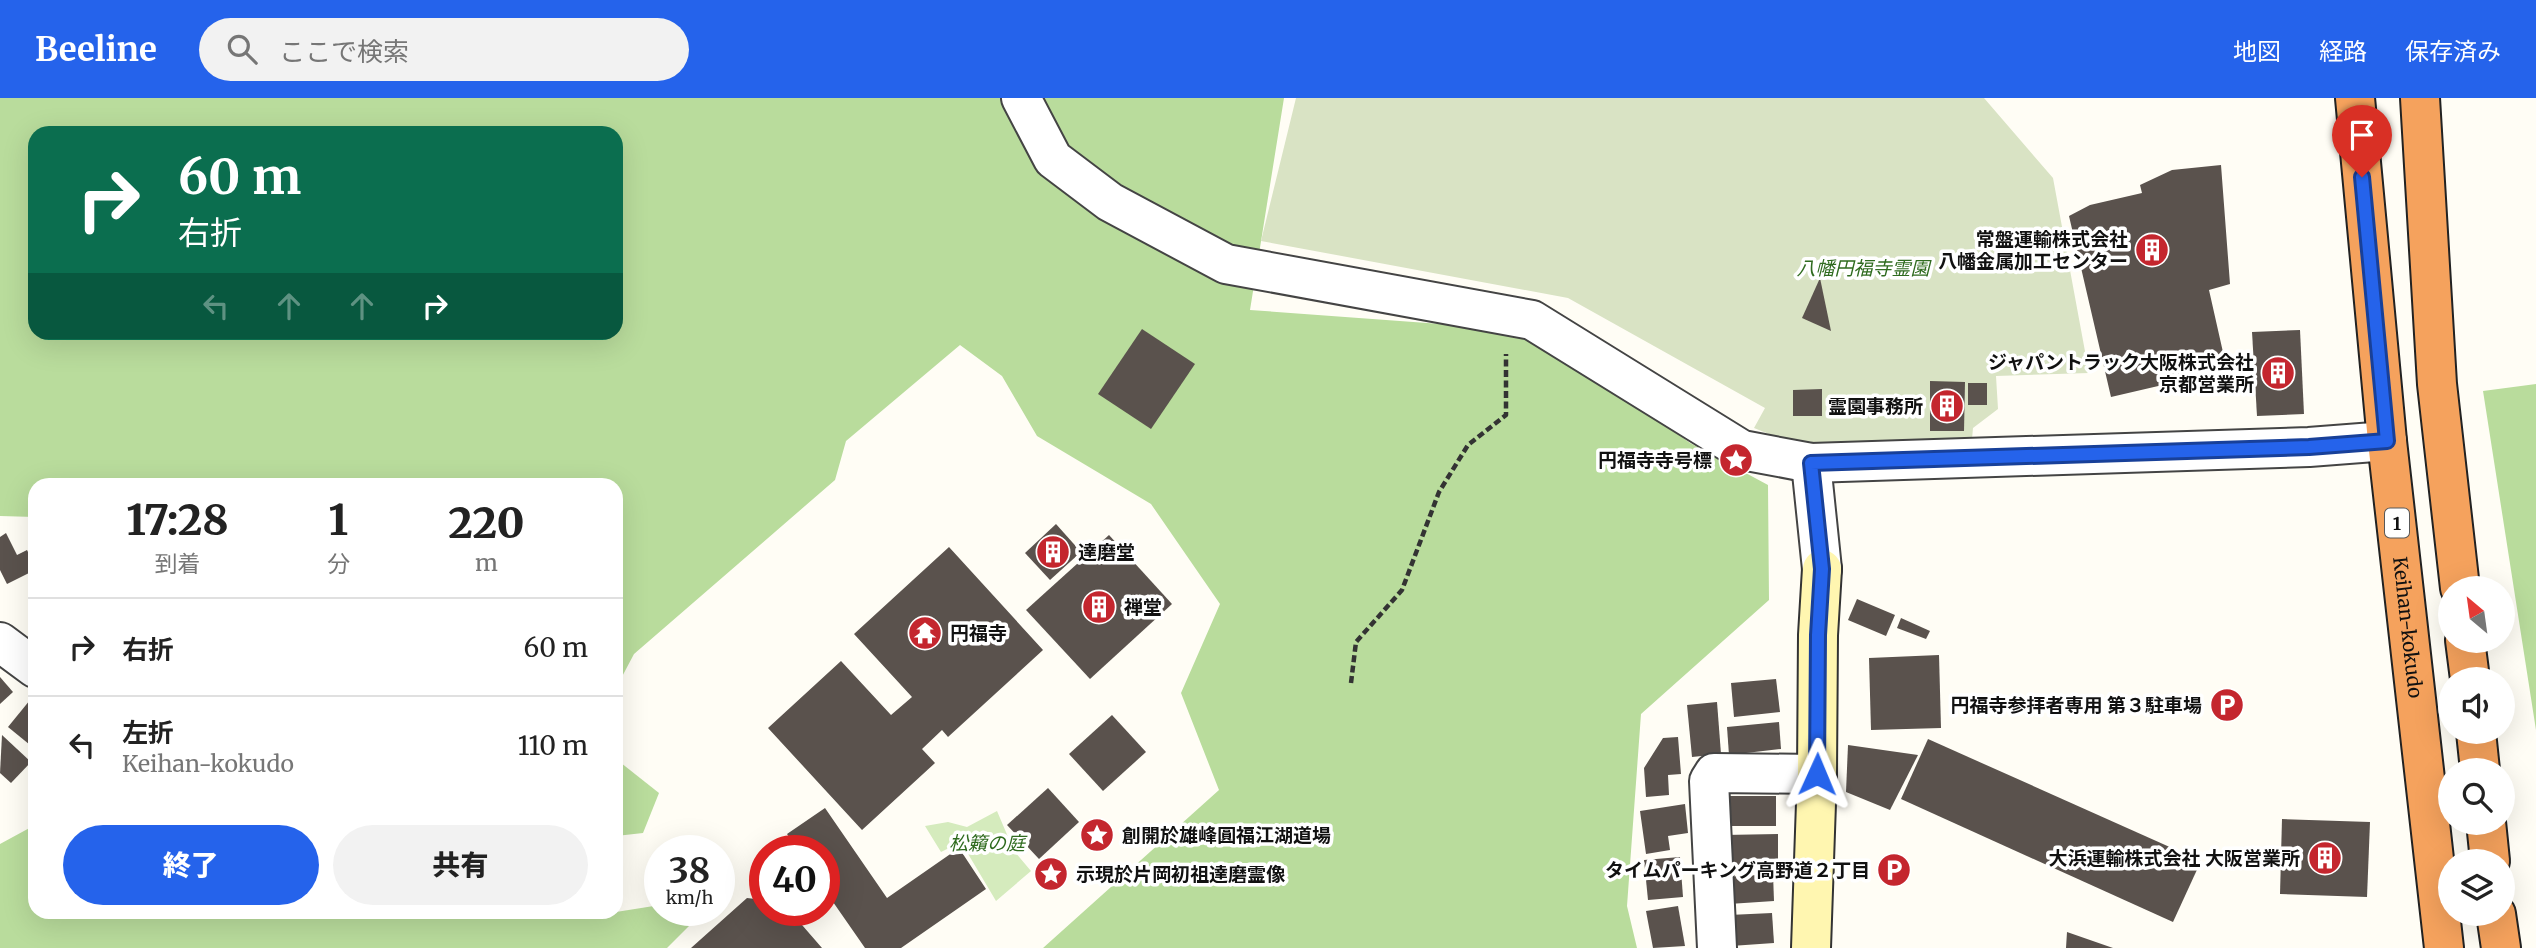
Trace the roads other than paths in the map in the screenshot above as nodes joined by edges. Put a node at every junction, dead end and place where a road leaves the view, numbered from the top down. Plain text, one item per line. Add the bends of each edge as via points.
1 (1021, 98) edge
2 (2355, 98) edge
3 (2420, 98) edge
4 (2387, 441) junction
5 (1811, 463) junction
6 (2459, 576) edge
7 (0, 642) edge
8 (28, 663) edge
9 (1817, 774) junction
10 (2498, 926) edge
11 (1717, 948) edge
12 (1811, 948) edge
13 (2444, 948) edge
14 (2501, 948) edge

1 - 5 street via 1053,159 1110,202 1226,264 1532,320 1742,450
2 - 4 highway, Keihan-kokudo / 1
3 - 6 highway via 2437,384
4 - 5 street
4 - 13 highway, Keihan-kokudo / 1
5 - 9 street via 1822,569
7 - 8 street
9 - 11 street via 1714,773 1709,781
9 - 12 street
10 - 14 highway

